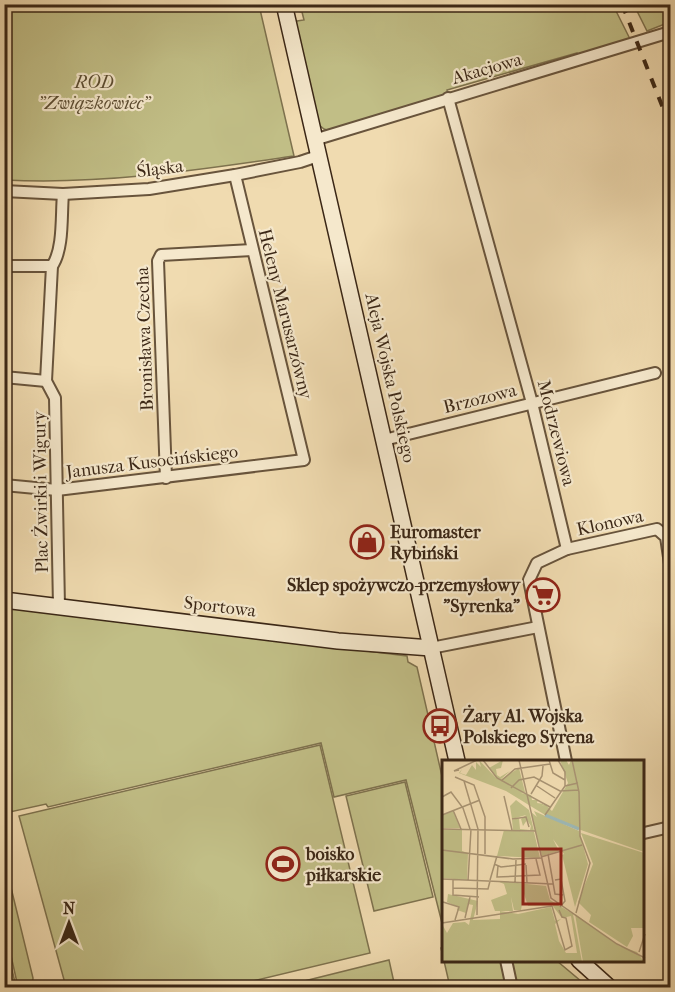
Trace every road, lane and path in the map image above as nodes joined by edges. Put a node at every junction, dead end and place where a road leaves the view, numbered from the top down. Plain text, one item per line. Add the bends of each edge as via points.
1 (284, 4) edge
2 (670, 32) edge
3 (448, 98) junction
4 (314, 140) junction
5 (318, 156) junction
6 (235, 175) junction
7 (4, 191) edge
8 (63, 194) junction
9 (252, 250) junction
10 (4, 266) edge
11 (52, 266) junction
12 (655, 373) dead end
13 (4, 377) edge
14 (46, 381) junction
15 (532, 403) junction
16 (384, 440) junction
17 (304, 460) joint
18 (166, 478) junction
19 (4, 485) edge
20 (57, 490) junction
21 (567, 549) junction
22 (670, 564) edge
23 (4, 600) edge
24 (58, 606) junction
25 (538, 627) junction
26 (431, 648) junction
27 (458, 760) edge
28 (566, 760) edge
29 (670, 826) edge
30 (645, 832) edge
31 (506, 962) edge
32 (581, 962) edge
33 (512, 987) edge
34 (610, 987) edge

1 - 4 street, Aleja Wojska Polskiego
2 - 3 street, Akacjowa
3 - 4 street, Akacjowa
3 - 15 street, Modrzewiowa
4 - 5 street, Aleja Wojska Polskiego
5 - 6 street, Śląska
5 - 16 street, Aleja Wojska Polskiego
6 - 8 street, Śląska via 149,189
6 - 9 street, Heleny Marusarzówny
7 - 8 street, Śląska
8 - 11 street, Plac Żwirki i Wigury via 59,250
9 - 17 street, Heleny Marusarzówny
9 - 18 street, Bronisława Czecha via 161,255 158,261
10 - 11 street
11 - 14 street, Plac Żwirki i Wigury
12 - 15 street, Brzozowa
13 - 14 street
14 - 20 street, Plac Żwirki i Wigury via 55,398
15 - 16 street, Brzozowa
15 - 21 street, Modrzewiowa
16 - 26 street, Aleja Wojska Polskiego
17 - 18 street, Janusza Kusocińskiego
18 - 20 street, Janusza Kusocińskiego
19 - 20 street, Janusza Kusocińskiego
20 - 24 street, Plac Żwirki i Wigury
21 - 22 street, Klonowa via 657,530 666,537
21 - 25 street via 537,563 530,580
23 - 24 street, Sportowa
24 - 26 street, Sportowa via 338,641
25 - 26 street
25 - 28 street
26 - 27 street, Aleja Wojska Polskiego
29 - 30 street
31 - 33 street
32 - 34 street

